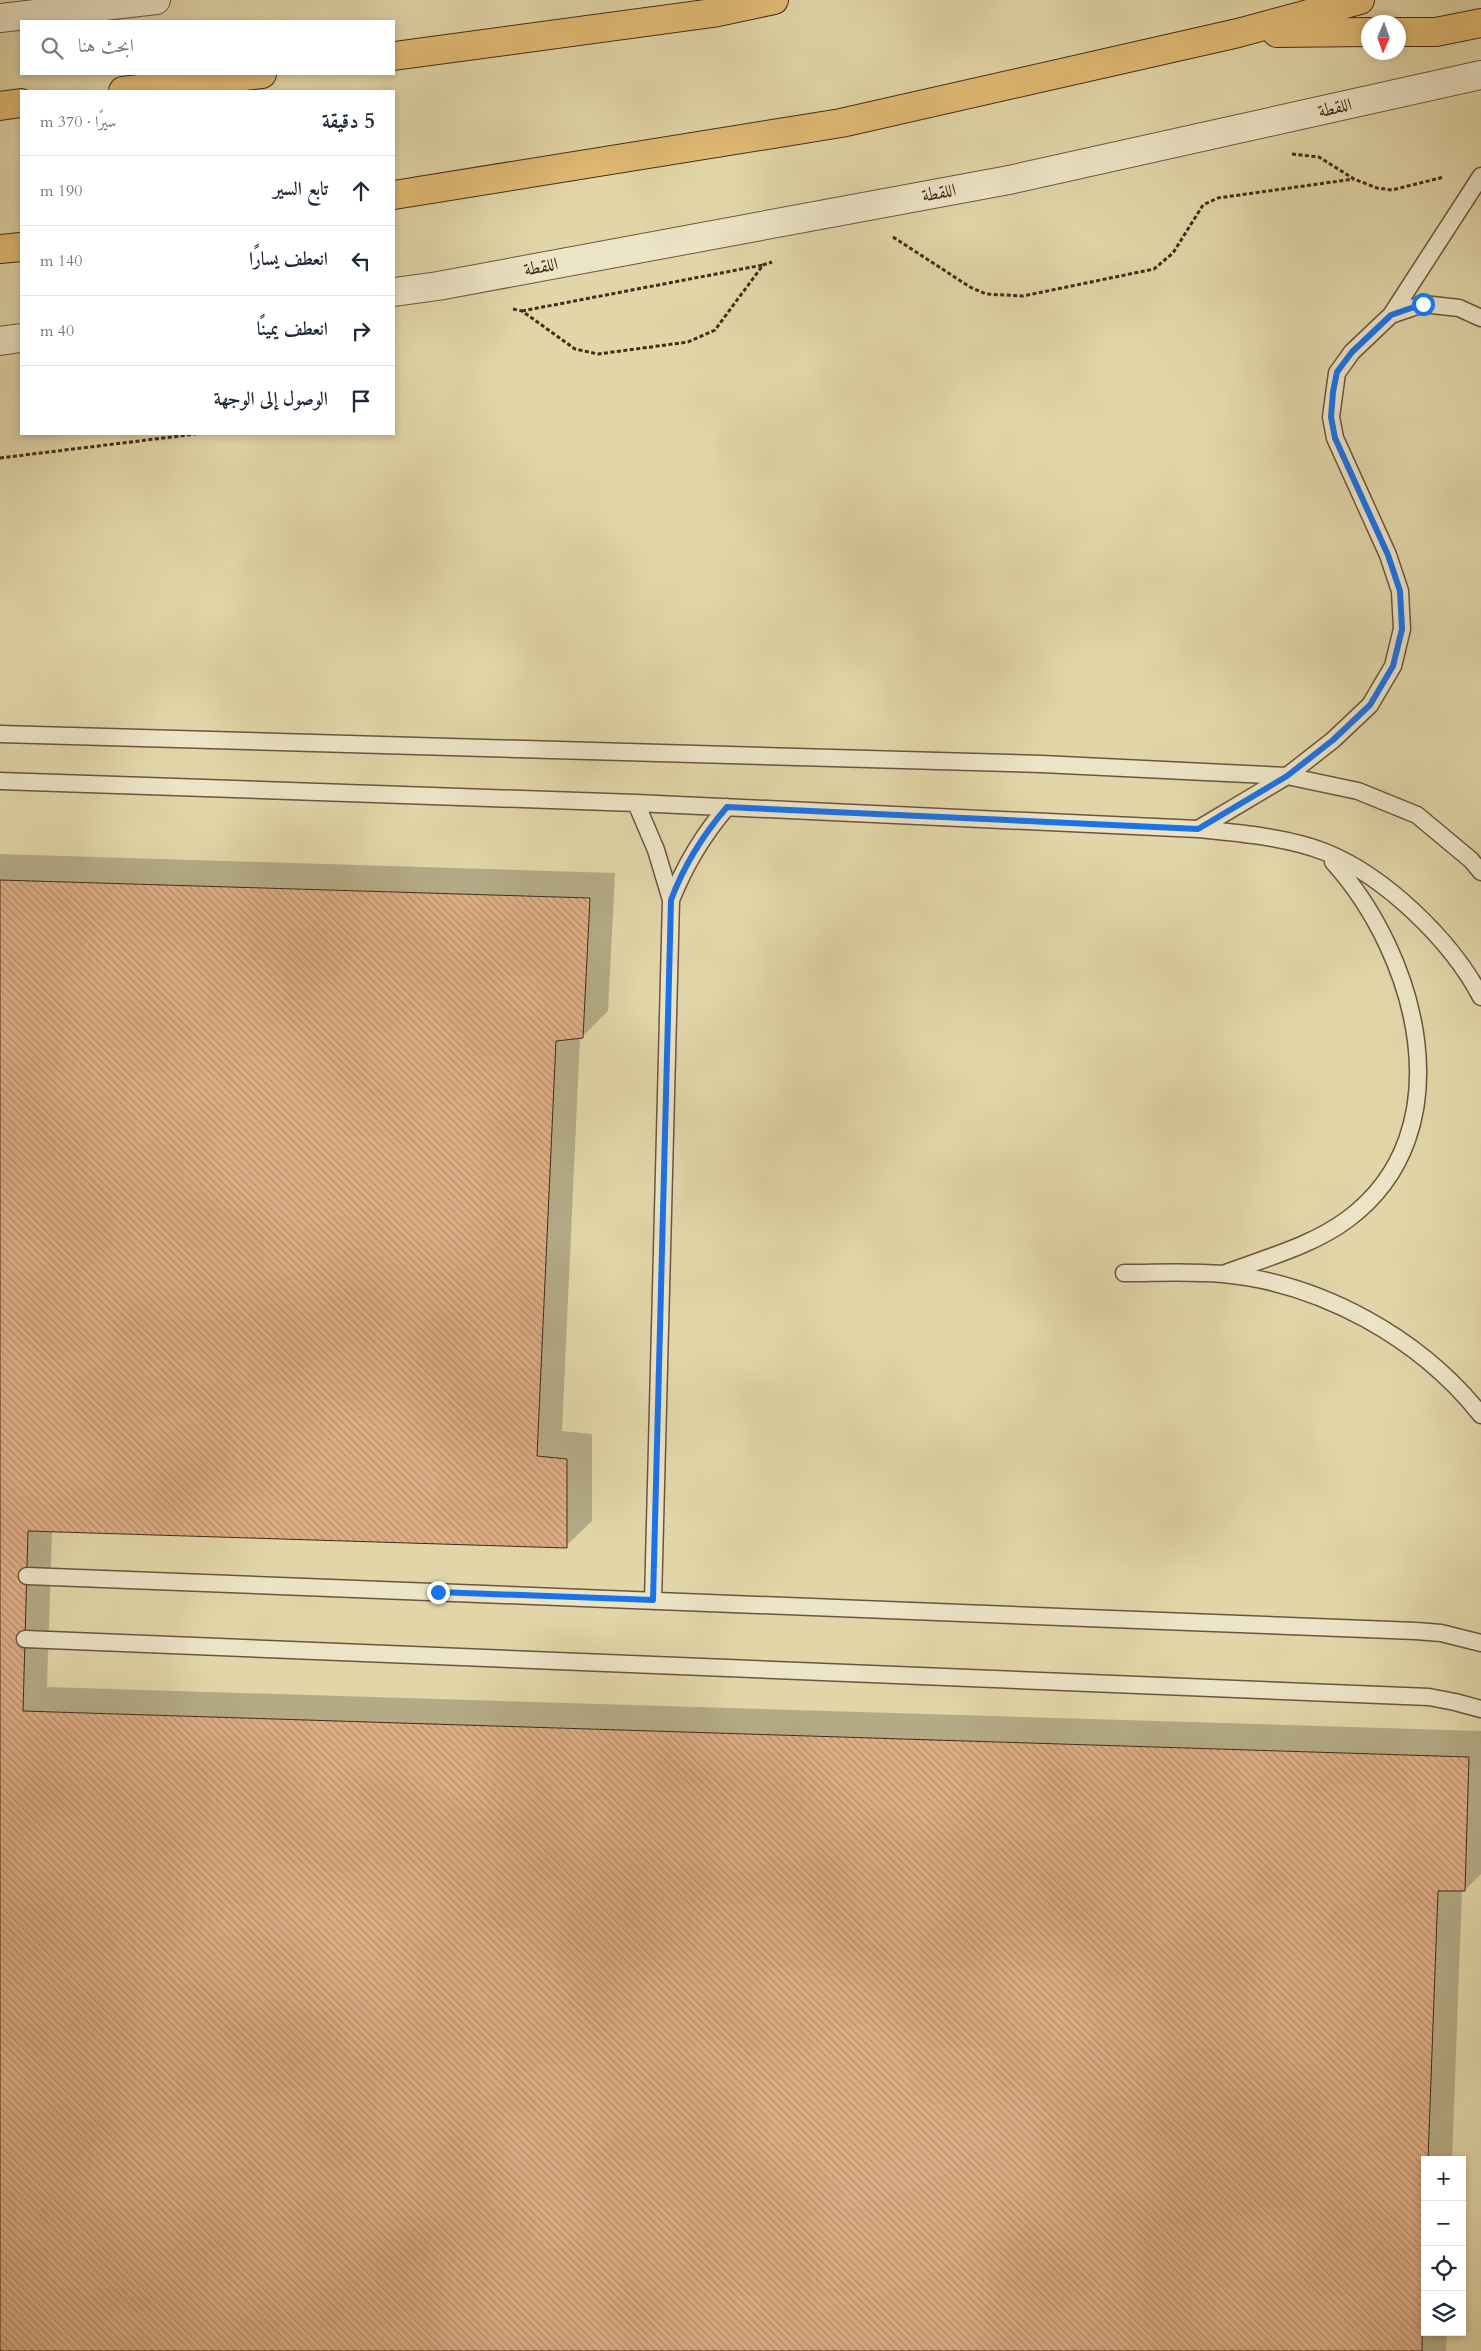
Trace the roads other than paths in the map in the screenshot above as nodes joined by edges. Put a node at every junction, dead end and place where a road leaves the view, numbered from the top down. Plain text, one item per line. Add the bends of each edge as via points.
1 (156, 0) edge
2 (774, 0) edge
3 (1360, 0) edge
4 (0, 18) edge
5 (1481, 22) edge
6 (1361, 32) edge
7 (1406, 32) edge
8 (1238, 33) junction
9 (395, 56) edge
10 (254, 75) edge
11 (1481, 75) edge
12 (131, 90) edge
13 (20, 103) edge
14 (0, 106) edge
15 (1481, 176) edge
16 (395, 194) edge
17 (20, 247) edge
18 (0, 249) edge
19 (395, 292) edge
20 (1391, 315) junction
21 (1481, 318) edge
22 (20, 338) edge
23 (0, 341) edge
24 (0, 734) edge
25 (1287, 776) junction
26 (0, 780) edge
27 (636, 803) junction
28 (727, 807) junction
29 (1198, 829) junction
30 (1325, 852) junction
31 (1481, 872) edge
32 (671, 900) junction
33 (1481, 997) edge
34 (1124, 1273) dead end
35 (1224, 1274) junction
36 (1481, 1415) edge
37 (27, 1576) dead end
38 (653, 1600) junction
39 (24, 1639) dead end
40 (1481, 1643) edge
41 (1481, 1710) edge

1 - 4 street
2 - 9 main road via 713,13
3 - 8 main road
5 - 7 main road via 1436,32
6 - 8 main road
8 - 16 main road via 841,123
10 - 12 main road
11 - 19 street, اللقطة via 1009,180
13 - 14 main road
15 - 20 lane
17 - 18 main road
20 - 21 lane via 1423,304 1459,308
20 - 25 lane via 1352,352 1337,372 1331,417 1335,438 1388,555 1400,591 1402,629 1393,666 1370,705 1333,740
22 - 23 street
24 - 25 lane via 1042,764
25 - 29 lane
25 - 31 lane via 1358,791 1417,815
26 - 27 lane
27 - 28 lane
27 - 32 lane via 656,850
28 - 29 lane
28 - 32 lane via 694,850
29 - 30 lane via 1259,835
30 - 33 lane via 1368,876 1413,910 1448,947
30 - 35 lane via 1367,904 1401,974 1412,1015 1417,1059 1418,1089 1413,1119 1390,1174 1349,1219 1323,1236
32 - 38 lane
34 - 35 lane
35 - 36 lane via 1286,1286 1347,1309 1402,1342 1451,1382
37 - 38 lane
38 - 40 lane via 1416,1631 1441,1633
39 - 41 lane via 1429,1697

